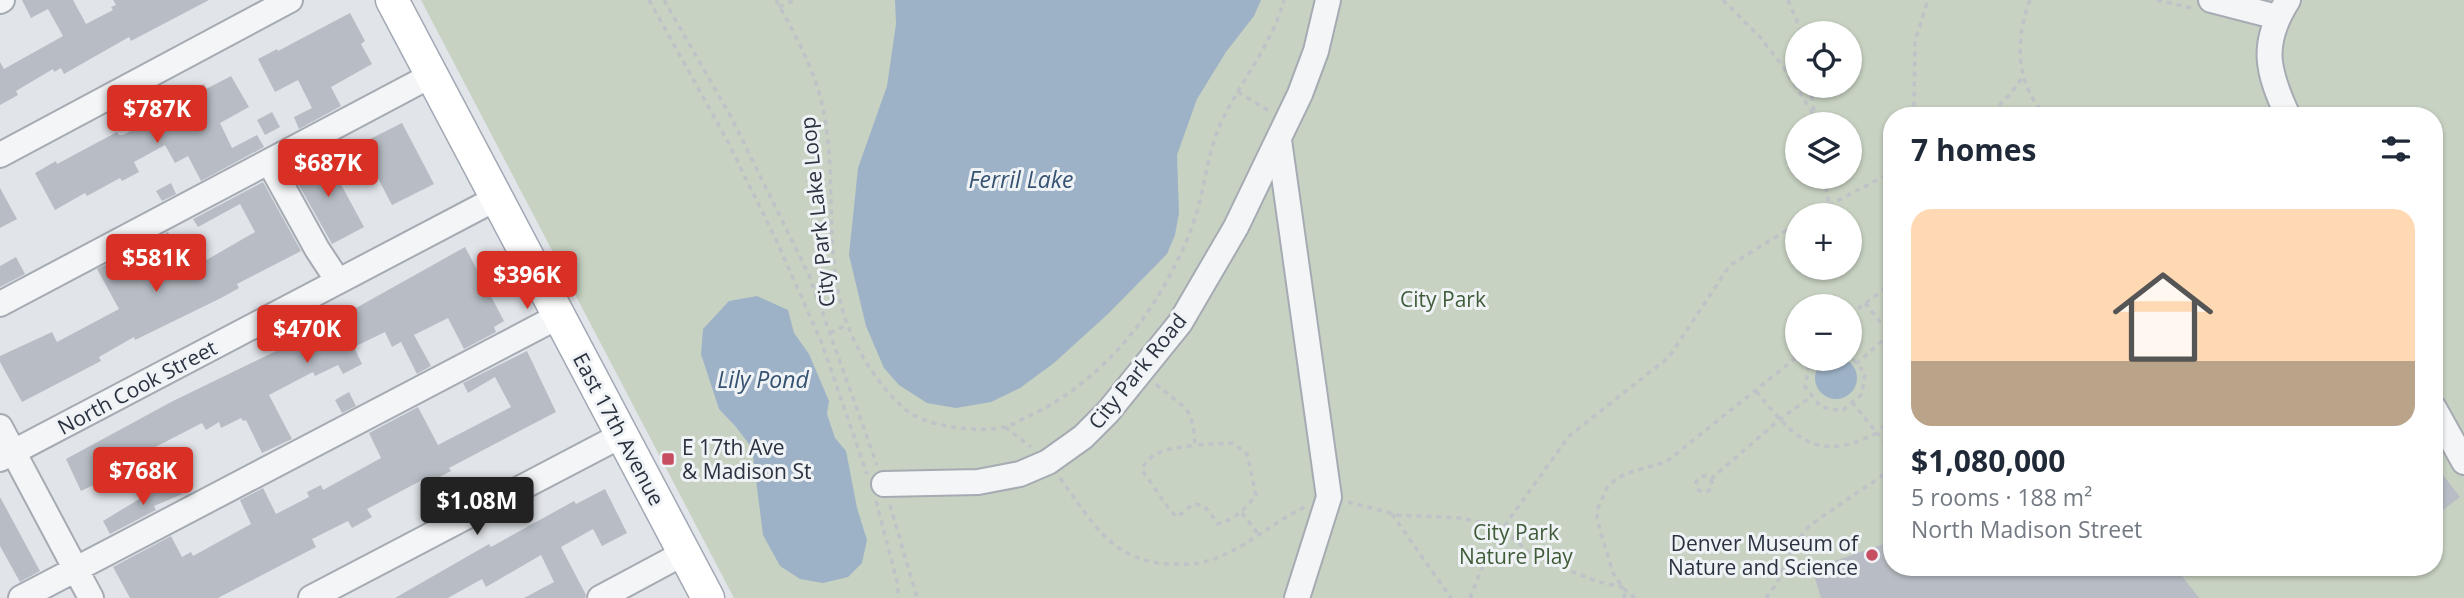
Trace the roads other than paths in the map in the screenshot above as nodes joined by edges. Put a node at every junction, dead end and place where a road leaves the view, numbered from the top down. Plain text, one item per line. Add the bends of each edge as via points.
1 (290, 0) edge
2 (392, 0) edge
3 (1328, 0) edge
4 (2202, 4) edge
5 (2283, 8) edge
6 (432, 75) junction
7 (2285, 107) edge
8 (1282, 131) junction
9 (0, 155) edge
10 (269, 162) junction
11 (497, 198) junction
12 (338, 281) junction
13 (0, 304) edge
14 (559, 316) junction
15 (2443, 424) edge
16 (0, 426) edge
17 (622, 435) junction
18 (7, 456) edge
19 (2464, 462) edge
20 (876, 488) road end
21 (684, 553) junction
22 (76, 569) junction
23 (21, 598) edge
24 (91, 598) edge
25 (311, 598) edge
26 (600, 598) edge
27 (708, 598) edge
28 (1297, 598) edge

1 - 9 street
2 - 6 main road, East 17th Avenue
3 - 8 street, City Park Road via 1316,51
4 - 5 street
5 - 7 street via 2270,38 2268,59
6 - 10 street
6 - 11 main road, East 17th Avenue
8 - 20 street, City Park Road via 1236,227 1180,323 1083,437 1020,474 978,482
8 - 28 street via 1329,497
10 - 12 street
10 - 13 street
11 - 12 street, North Cook Street
11 - 14 main road, East 17th Avenue
12 - 18 street, North Cook Street
14 - 17 main road, East 17th Avenue
14 - 22 street
15 - 19 street
16 - 18 street
17 - 21 main road, East 17th Avenue
17 - 25 street
18 - 22 street
21 - 26 street
21 - 27 main road, East 17th Avenue
22 - 23 street
22 - 24 street

